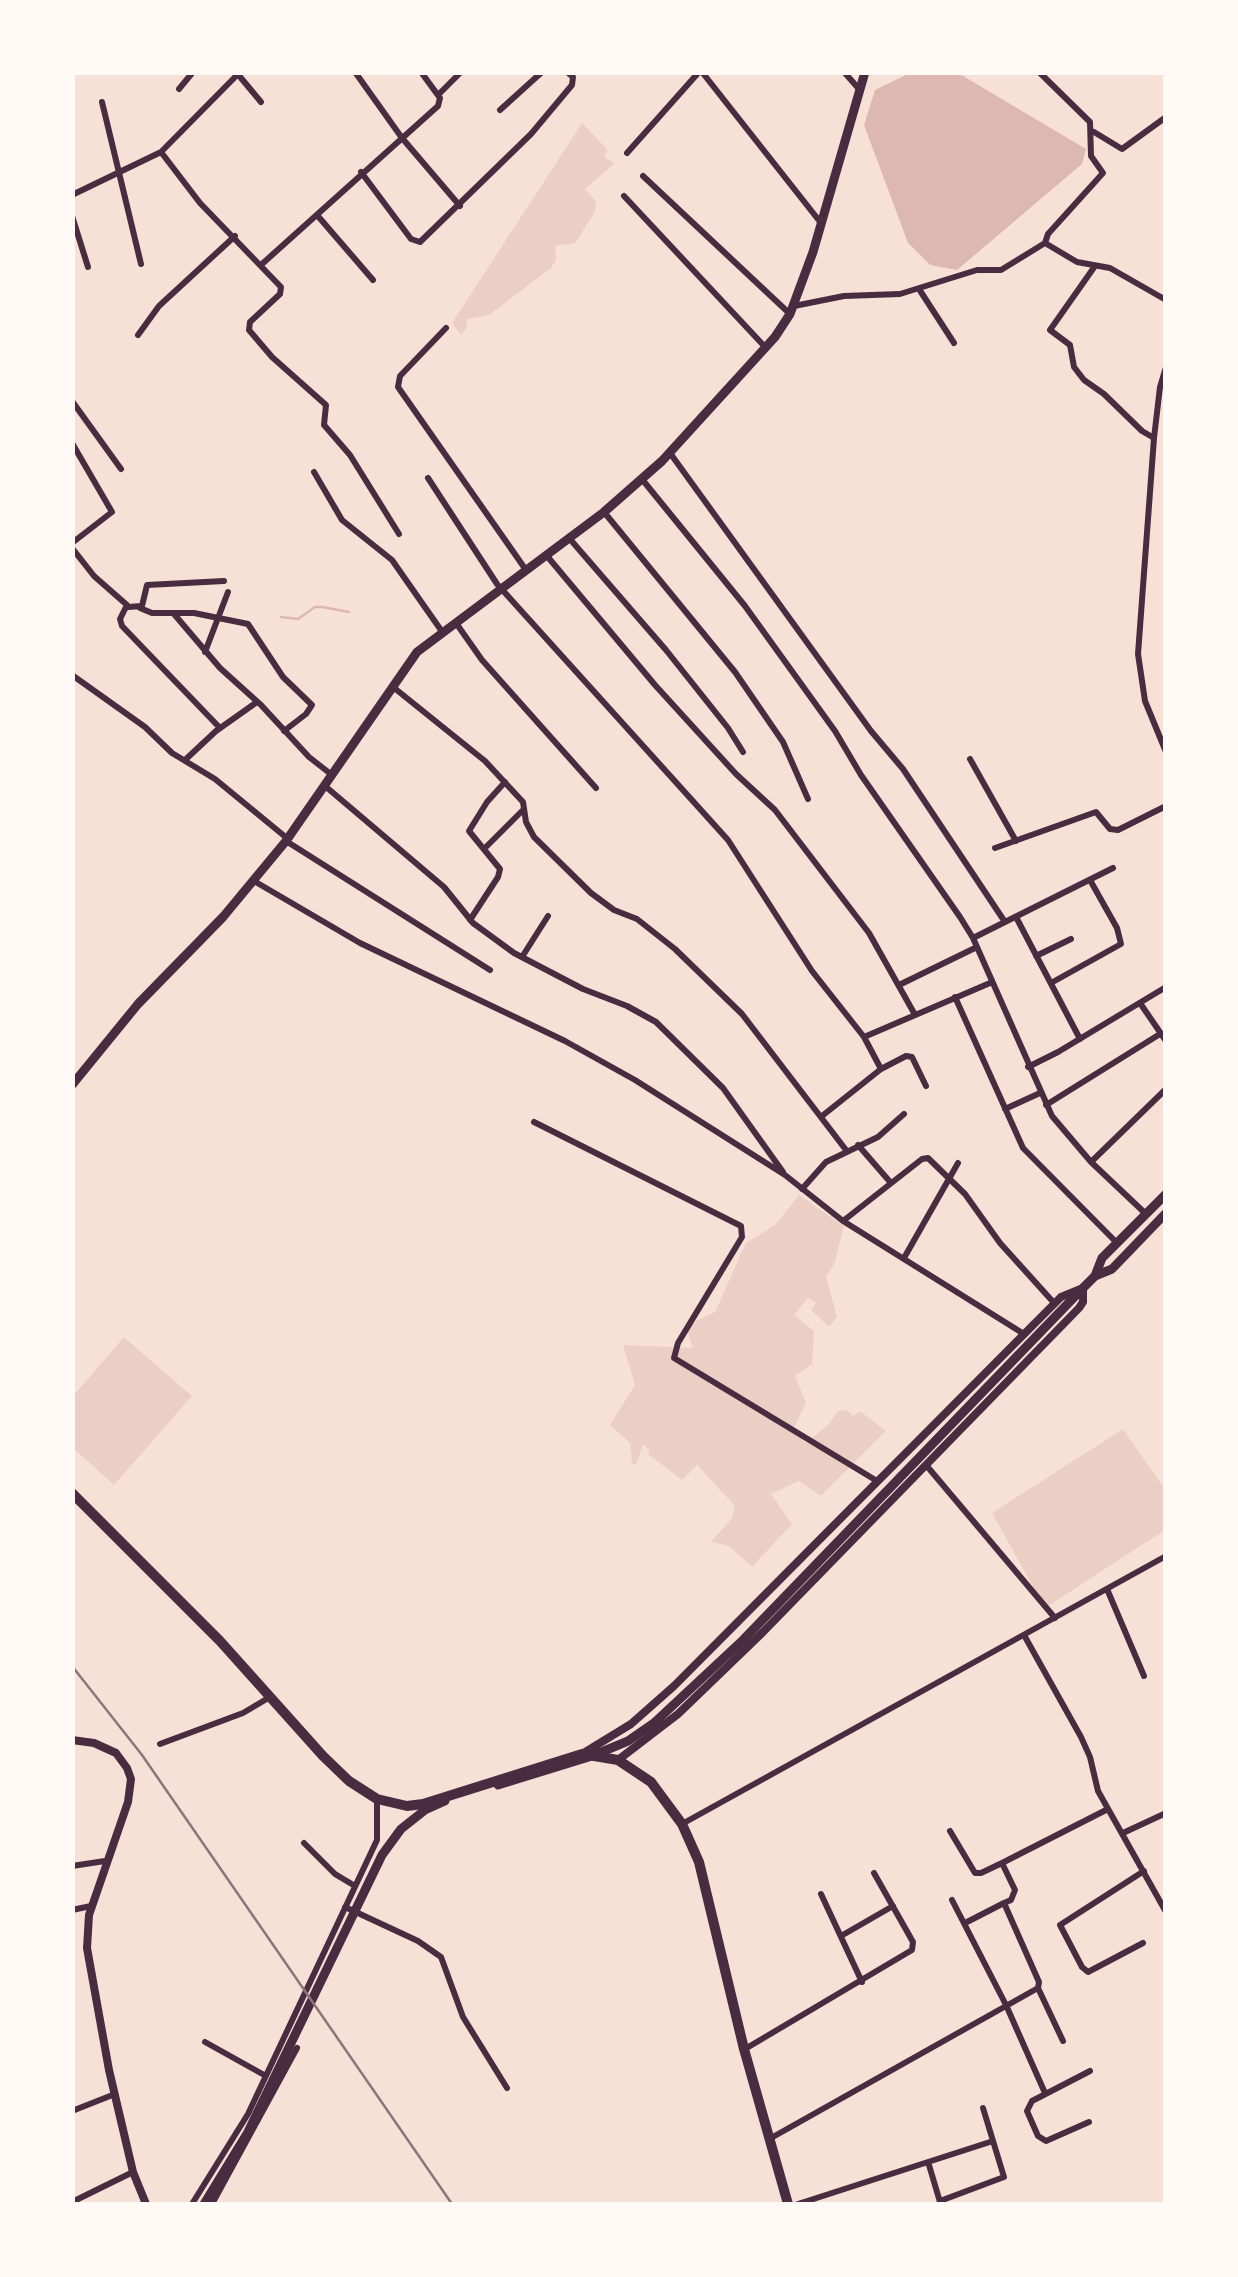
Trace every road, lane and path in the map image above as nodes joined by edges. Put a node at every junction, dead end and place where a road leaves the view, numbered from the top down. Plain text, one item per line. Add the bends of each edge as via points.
1 (193, 72) edge
2 (355, 72) edge
3 (421, 72) edge
4 (462, 72) edge
5 (542, 72) edge
6 (567, 72) edge
7 (700, 72) edge
8 (844, 72) edge
9 (865, 72) edge
10 (1040, 72) edge
11 (238, 73) edge
12 (178, 89) dead end
13 (859, 89) junction
14 (438, 95) junction
15 (102, 102) dead end
16 (261, 102) dead end
17 (500, 110) dead end
18 (1166, 117) edge
19 (1093, 131) junction
20 (402, 138) junction
21 (161, 152) junction
22 (627, 154) dead end
23 (361, 172) junction
24 (118, 176) junction
25 (643, 176) dead end
26 (72, 195) edge
27 (624, 196) dead end
28 (460, 206) junction
29 (317, 214) junction
30 (72, 216) edge
31 (822, 224) junction
32 (235, 236) junction
33 (1046, 243) junction
34 (142, 264) dead end
35 (262, 264) junction
36 (1096, 266) junction
37 (88, 267) dead end
38 (372, 280) dead end
39 (919, 289) junction
40 (1166, 300) edge
41 (792, 310) junction
42 (446, 328) dead end
43 (138, 335) dead end
44 (954, 343) dead end
45 (766, 348) junction
46 (1165, 370) edge
47 (72, 401) edge
48 (1154, 438) junction
49 (72, 443) edge
50 (670, 453) junction
51 (121, 469) dead end
52 (314, 472) dead end
53 (428, 478) dead end
54 (642, 478) junction
55 (604, 512) junction
56 (399, 534) dead end
57 (569, 538) junction
58 (74, 551) edge
59 (547, 556) junction
60 (527, 571) junction
61 (224, 581) dead end
62 (502, 590) junction
63 (228, 592) dead end
64 (128, 608) junction
65 (140, 608) junction
66 (174, 614) junction
67 (220, 617) junction
68 (456, 624) junction
69 (442, 632) junction
70 (205, 652) junction
71 (72, 675) edge
72 (394, 687) junction
73 (257, 702) junction
74 (220, 728) junction
75 (284, 731) junction
76 (743, 752) dead end
77 (1166, 752) edge
78 (970, 759) dead end
79 (185, 760) junction
80 (333, 775) junction
81 (505, 782) junction
82 (325, 786) junction
83 (596, 788) dead end
84 (808, 799) dead end
85 (1166, 806) edge
86 (525, 808) junction
87 (287, 840) junction
88 (1016, 841) junction
89 (484, 848) junction
90 (995, 848) dead end
91 (1113, 868) dead end
92 (1090, 880) junction
93 (254, 881) junction
94 (548, 916) dead end
95 (1016, 917) junction
96 (470, 920) junction
97 (1005, 922) junction
98 (973, 938) junction
99 (1071, 939) dead end
100 (977, 947) junction
101 (1036, 956) junction
102 (522, 958) junction
103 (490, 970) dead end
104 (990, 983) junction
105 (1051, 983) junction
106 (898, 985) junction
107 (1166, 987) edge
108 (954, 997) junction
109 (1140, 1003) junction
110 (914, 1013) junction
111 (864, 1037) junction
112 (1163, 1037) edge
113 (1080, 1040) junction
114 (1028, 1066) junction
115 (882, 1068) junction
116 (72, 1086) edge
117 (926, 1086) dead end
118 (1166, 1090) edge
119 (1041, 1092) junction
120 (1046, 1104) junction
121 (1005, 1109) junction
122 (904, 1114) dead end
123 (822, 1116) junction
124 (534, 1122) dead end
125 (858, 1145) junction
126 (846, 1150) junction
127 (1091, 1162) junction
128 (958, 1164) dead end
129 (785, 1176) junction
130 (948, 1179) junction
131 (891, 1184) junction
132 (802, 1189) junction
133 (1166, 1194) edge
134 (1166, 1213) edge
135 (1146, 1214) junction
136 (843, 1221) junction
137 (1116, 1242) junction
138 (904, 1258) junction
139 (1095, 1276) junction
140 (1083, 1288) junction
141 (1057, 1308) junction
142 (1025, 1335) junction
143 (926, 1466) junction
144 (877, 1481) junction
145 (72, 1493) edge
146 (1166, 1556) edge
147 (1107, 1589) junction
148 (1054, 1618) junction
149 (1024, 1636) junction
150 (1144, 1676) dead end
151 (270, 1697) junction
152 (72, 1740) edge
153 (160, 1744) dead end
154 (587, 1755) junction
155 (618, 1760) junction
156 (377, 1799) junction
157 (1108, 1809) junction
158 (1166, 1813) edge
159 (682, 1824) junction
160 (950, 1831) dead end
161 (1123, 1834) junction
162 (304, 1844) dead end
163 (106, 1861) junction
164 (1002, 1863) junction
165 (72, 1866) edge
166 (1144, 1871) junction
167 (874, 1872) dead end
168 (355, 1886) junction
169 (821, 1894) dead end
170 (952, 1900) dead end
171 (1163, 1902) edge
172 (1004, 1903) junction
173 (91, 1906) junction
174 (893, 1906) junction
175 (344, 1908) junction
176 (72, 1910) edge
177 (1166, 1912) edge
178 (965, 1923) junction
179 (841, 1936) junction
180 (1143, 1943) dead end
181 (862, 1982) junction
182 (1038, 1988) junction
183 (1006, 2005) junction
184 (1063, 2041) dead end
185 (205, 2042) dead end
186 (297, 2048) dead end
187 (744, 2049) junction
188 (1090, 2070) dead end
189 (266, 2076) junction
190 (507, 2088) dead end
191 (1045, 2093) junction
192 (115, 2094) junction
193 (983, 2108) dead end
194 (72, 2111) edge
195 (1088, 2122) dead end
196 (770, 2138) junction
197 (993, 2142) junction
198 (929, 2164) junction
199 (133, 2172) junction
200 (72, 2202) edge
201 (941, 2203) edge
202 (146, 2204) edge
203 (192, 2204) edge
204 (204, 2204) edge
205 (212, 2204) edge
206 (788, 2204) edge
207 (798, 2204) edge

1 - 12 street
2 - 20 street
3 - 14 street
4 - 14 street
5 - 17 street
6 - 28 street via 572,85
7 - 22 street
7 - 31 street
8 - 13 street
9 - 13 main road
10 - 19 street via 1086,115
11 - 16 street
11 - 21 street
13 - 31 main road
14 - 20 street via 438,106
15 - 24 street
18 - 19 street via 1122,149
19 - 33 street via 1090,152 1102,176
20 - 23 street
20 - 28 street
21 - 24 street
21 - 32 street
23 - 28 street via 416,242
23 - 29 street
24 - 26 street
24 - 34 street
25 - 41 street
27 - 45 street
29 - 35 street
29 - 38 street
30 - 37 street
31 - 41 main road
32 - 35 street
32 - 43 street via 163,302
33 - 36 street
33 - 39 street via 1006,269 978,270
35 - 56 street via 282,290 250,330 326,405 324,425
36 - 40 street
36 - 48 street via 1050,330 1070,345 1084,380
39 - 41 street via 832,298
39 - 44 street
41 - 45 main road
42 - 60 street via 398,386
45 - 50 main road
46 - 48 street
47 - 51 street
48 - 77 street via 1138,654 1145,701
49 - 58 street via 112,512
50 - 54 main road
50 - 97 street via 904,769
52 - 69 street via 342,520 392,560
53 - 62 street
54 - 55 main road
54 - 98 street via 835,730
55 - 57 main road
55 - 84 street via 735,672 779,735
57 - 59 main road
57 - 76 street
58 - 64 street
59 - 60 main road
59 - 106 street via 655,685 775,810 852,908
60 - 62 main road
61 - 65 street via 147,584
62 - 68 main road
62 - 111 street via 728,840 812,971
63 - 67 street
64 - 65 street
64 - 74 street via 122,626
65 - 66 street
66 - 67 street
66 - 70 street
67 - 70 street
67 - 75 street via 248,624 286,680 310,700 306,714
68 - 69 main road
68 - 83 street
69 - 72 main road via 413,657
70 - 73 street
71 - 79 street
72 - 80 main road
72 - 81 street
73 - 74 street
73 - 75 street
74 - 79 street
75 - 80 street
78 - 88 street
79 - 87 street
80 - 82 main road
81 - 86 street
81 - 89 street via 469,831
82 - 87 main road
82 - 96 street via 444,887
85 - 88 street via 1118,830 1096,812
86 - 89 street
86 - 123 street via 534,837 606,906 675,949 742,1014
87 - 93 main road
87 - 103 street
88 - 90 street
89 - 96 street via 500,873
91 - 92 street
92 - 95 street
92 - 105 street via 1121,944
93 - 116 main road via 138,1004
93 - 129 street via 360,943 593,1056
94 - 102 street
95 - 97 street
95 - 101 street
96 - 102 street
97 - 98 street
98 - 100 street
99 - 101 street
100 - 104 street
100 - 106 street
101 - 105 street
102 - 129 street via 656,1022 723,1088
104 - 108 street
104 - 114 street
105 - 113 street
106 - 110 street
107 - 109 street
108 - 110 street
108 - 121 street
109 - 112 street
109 - 113 street
110 - 111 street
111 - 115 street
112 - 120 street
113 - 114 street
114 - 119 street
115 - 117 street via 908,1056
115 - 123 street
118 - 127 street
119 - 120 street
119 - 121 street
120 - 127 street
121 - 137 street via 1023,1148
122 - 125 street
123 - 126 street
124 - 144 street via 741,1226 742,1236 674,1358
125 - 126 street
125 - 131 street
126 - 132 street
127 - 135 street
128 - 130 street
129 - 132 street
130 - 131 street via 924,1158
130 - 138 street
130 - 141 street
131 - 136 street
132 - 136 street
133 - 135 main road
134 - 139 main road via 1112,1269
135 - 137 main road
136 - 138 street
137 - 139 main road
138 - 142 street
139 - 140 main road
140 - 141 main road
140 - 143 street via 1079,1308
141 - 142 street
141 - 154 main road via 705,1676 654,1723
142 - 144 street
143 - 148 street
143 - 155 street via 711,1684
144 - 154 street via 674,1686
145 - 151 highway
146 - 147 street
147 - 148 street
147 - 150 street
148 - 149 street
149 - 157 street via 1081,1737
149 - 159 street
151 - 153 street
151 - 156 highway via 349,1781
152 - 163 street via 116,1753 127,1768 128,1802
154 - 155 highway
154 - 156 highway via 424,1804
154 - 204 main road via 436,1805 401,1828 248,2132
155 - 159 highway via 651,1782
156 - 168 street via 377,1840
157 - 161 street
157 - 164 street
158 - 161 street
159 - 187 highway via 699,1862
160 - 164 street via 976,1872
161 - 166 street
162 - 168 street
163 - 165 street
163 - 173 street
164 - 172 street via 1015,1890
166 - 171 street
166 - 180 street via 1060,1924 1088,1972
167 - 174 street
168 - 175 street
169 - 179 street
170 - 178 street
171 - 177 street
172 - 178 street
172 - 182 street
173 - 176 street
173 - 192 street via 87,1948
174 - 179 street
174 - 181 street via 912,1950
175 - 189 street
175 - 190 street via 441,1957 473,2038
178 - 183 street
179 - 181 street
181 - 187 street
182 - 183 street
182 - 184 street
183 - 191 street
183 - 196 street
185 - 189 street
186 - 205 street
187 - 196 highway
188 - 191 street
189 - 203 street
191 - 195 street via 1027,2110 1042,2140
192 - 194 street
192 - 199 street
193 - 197 street
196 - 206 highway
197 - 198 street
197 - 201 street via 1002,2180
198 - 201 street
198 - 207 street
199 - 200 street
199 - 202 street

